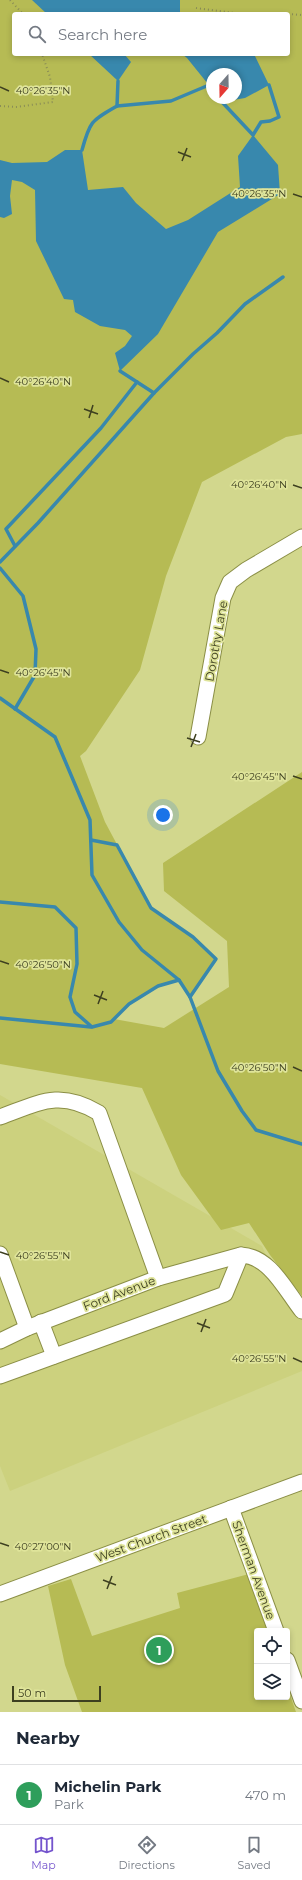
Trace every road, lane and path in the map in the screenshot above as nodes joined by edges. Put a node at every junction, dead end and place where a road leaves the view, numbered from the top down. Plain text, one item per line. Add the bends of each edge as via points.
1 (10, 0) edge
2 (196, 8) dead end
3 (21, 12) edge
4 (227, 12) edge
5 (290, 14) edge
6 (302, 15) edge
7 (43, 56) edge
8 (0, 106) edge
9 (302, 537) edge
10 (198, 737) dead end
11 (0, 1117) edge
12 (0, 1254) edge
13 (241, 1255) junction
14 (158, 1278) junction
15 (302, 1312) edge
16 (41, 1322) junction
17 (27, 1328) junction
18 (0, 1341) edge
19 (54, 1356) junction
20 (0, 1376) edge
21 (302, 1482) edge
22 (231, 1508) junction
23 (0, 1594) edge
24 (275, 1628) edge
25 (288, 1664) edge
26 (302, 1701) edge

1 - 3 path
2 - 4 path
5 - 6 path
7 - 8 path via 50,77 53,102 16,107
9 - 10 street, Dorothy Lane via 230,582 223,598
11 - 14 street via 48,1100 64,1099 85,1105 99,1113
12 - 17 street
13 - 14 street, Ford Avenue
13 - 15 street via 251,1255 264,1263
13 - 19 street via 225,1294
14 - 16 street, Ford Avenue
16 - 17 street, Ford Avenue
16 - 19 street
17 - 18 street, Ford Avenue
19 - 20 street
21 - 22 street, West Church Street
22 - 23 street, West Church Street
22 - 24 street, Sherman Avenue
25 - 26 street

